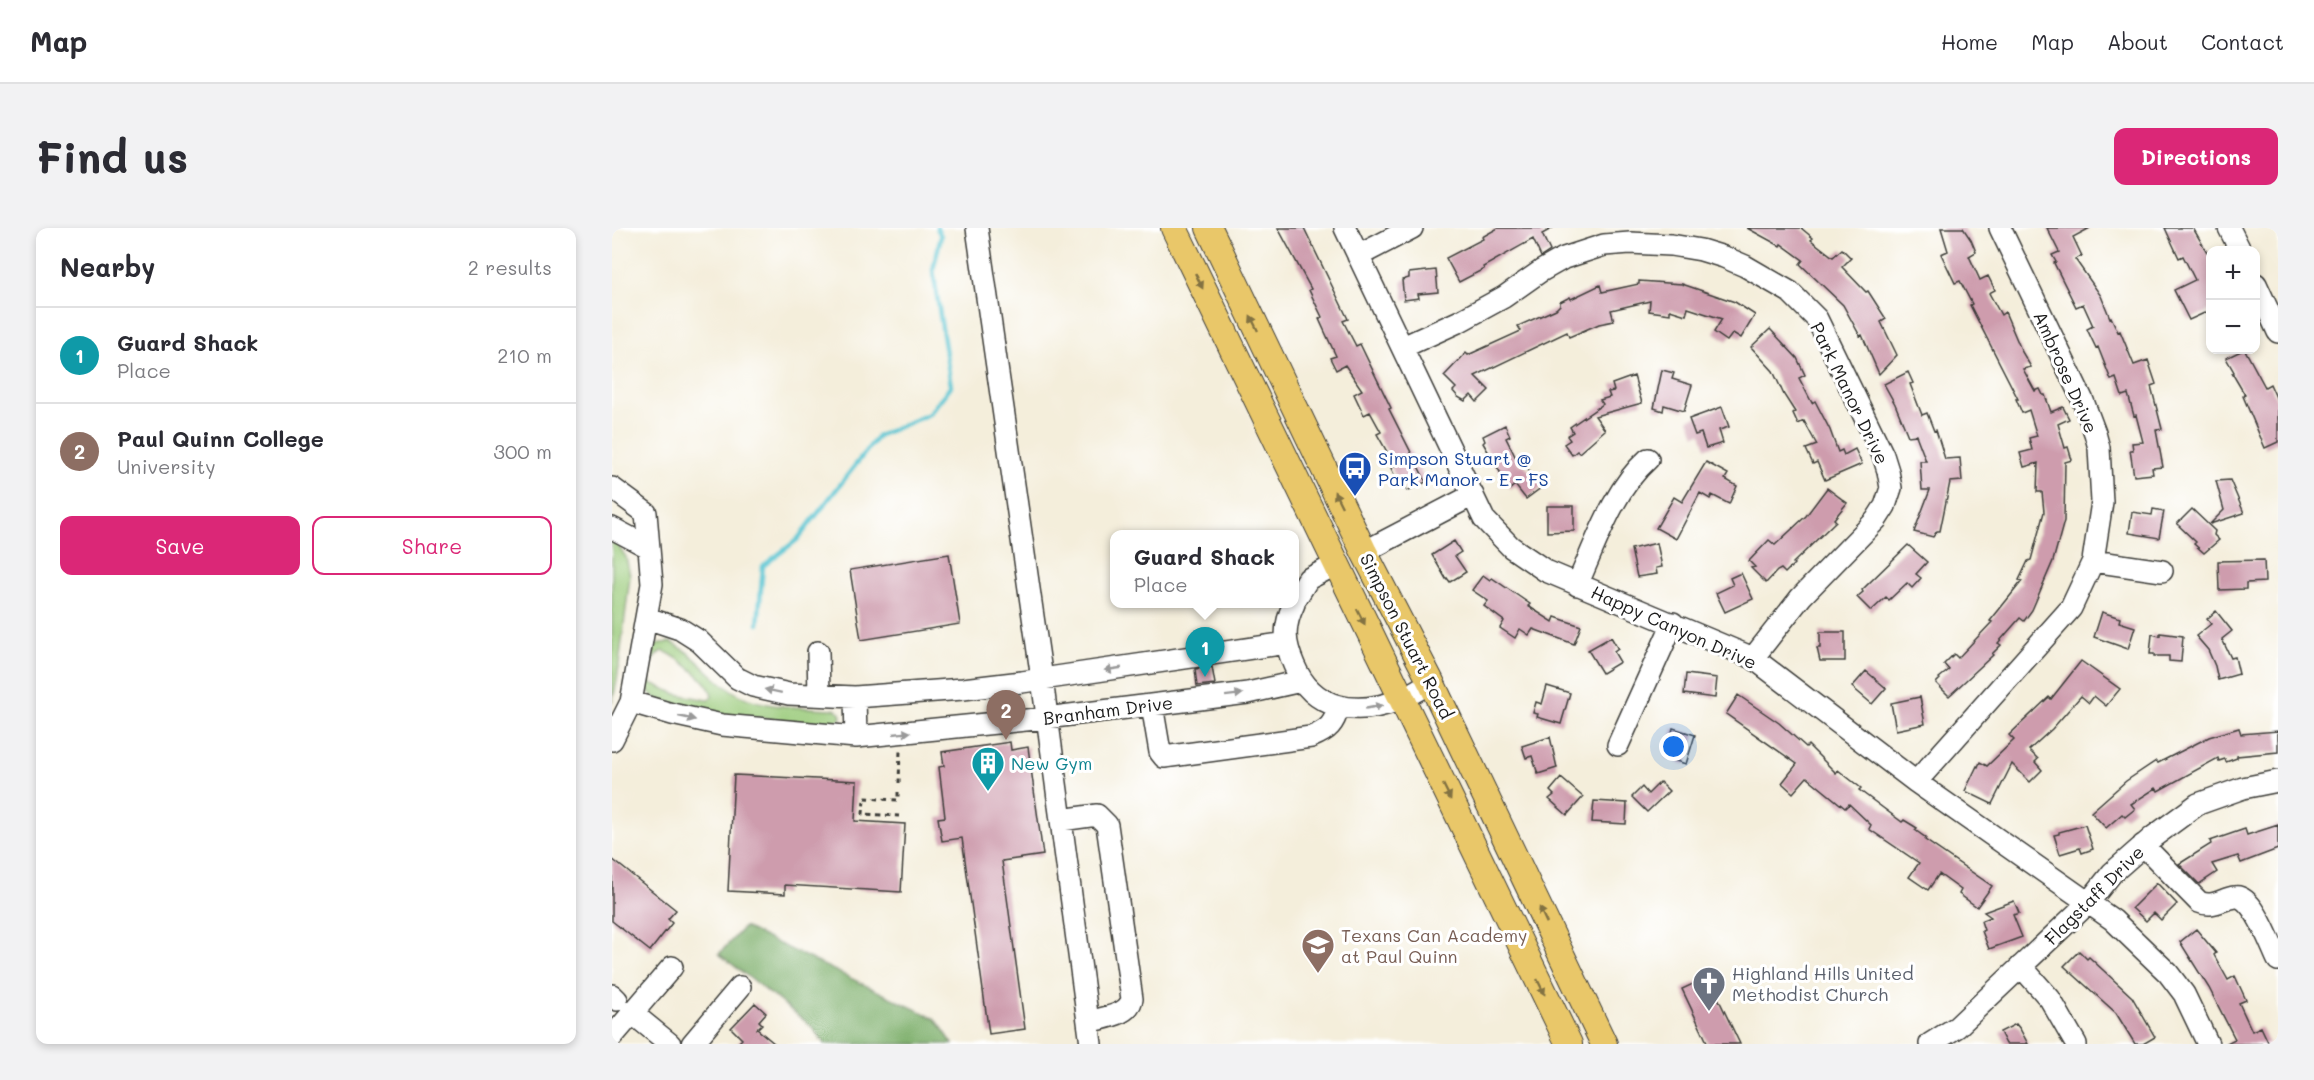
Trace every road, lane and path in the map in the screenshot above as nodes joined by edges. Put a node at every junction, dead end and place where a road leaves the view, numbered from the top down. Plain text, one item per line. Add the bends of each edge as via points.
1 (977, 228) edge
2 (1173, 228) edge
3 (1209, 228) edge
4 (1345, 228) edge
5 (1412, 228) edge
6 (2000, 228) edge
7 (2229, 228) edge
8 (1672, 236) edge
9 (2238, 246) edge
10 (1358, 256) junction
11 (2260, 293) edge
12 (2278, 332) edge
13 (1403, 346) junction
14 (1648, 459) dead end
15 (612, 488) edge
16 (1473, 495) junction
17 (612, 528) edge
18 (648, 547) junction
19 (1364, 552) junction
20 (2093, 561) junction
21 (1335, 565) junction
22 (2162, 571) dead end
23 (1577, 585) junction
24 (1299, 594) edge
25 (1292, 608) edge
26 (647, 618) junction
27 (1673, 623) junction
28 (1287, 643) junction
29 (818, 652) dead end
30 (1753, 658) junction
31 (1042, 679) junction
32 (1301, 681) junction
33 (1431, 682) junction
34 (819, 695) junction
35 (855, 697) junction
36 (1402, 699) junction
37 (631, 702) junction
38 (1152, 705) junction
39 (1339, 706) junction
40 (1046, 718) junction
41 (901, 733) junction
42 (856, 737) junction
43 (612, 740) edge
44 (1618, 745) dead end
45 (2278, 781) edge
46 (1916, 782) junction
47 (899, 783) dead end
48 (898, 792) dead end
49 (899, 816) dead end
50 (1060, 820) junction
51 (2143, 845) junction
52 (2088, 903) junction
53 (2278, 960) edge
54 (2021, 966) junction
55 (672, 967) dead end
56 (740, 987) dead end
57 (620, 1003) edge
58 (1089, 1022) junction
59 (1961, 1036) edge
60 (612, 1037) edge
61 (670, 1044) edge
62 (692, 1044) edge
63 (1091, 1044) edge
64 (1569, 1044) edge
65 (1604, 1044) edge
66 (1930, 1044) edge
67 (2076, 1044) edge
68 (2208, 1044) edge

1 - 31 street
2 -> 21 main road, Simpson Stuart Road
19 -> 3 main road, Simpson Stuart Road
4 - 10 street, Happy Canyon Drive
5 - 10 street
6 - 20 street, Ambrose Drive via 2095,433 2102,502
7 - 9 street
8 - 13 street, Park Manor Drive via 1604,245 1564,258 1504,297
8 - 30 street, Park Manor Drive via 1745,266 1790,292 1817,319 1888,471 1891,488 1876,520 1801,597
10 - 13 street, Happy Canyon Drive
11 - 12 street
13 - 16 street, Happy Canyon Drive
14 - 23 street via 1629,476
15 - 18 street via 646,513
16 - 19 street
16 - 23 street, Happy Canyon Drive via 1484,519 1511,548
17 - 18 street
18 - 26 street via 652,584
19 - 21 main road
19 - 33 main road, Simpson Stuart Road
20 - 22 street
20 - 46 street, Ambrose Drive via 2071,608
21 - 24 street via 1308,579
21 -> 36 main road, Simpson Stuart Road
23 - 27 street, Happy Canyon Drive
25 - 28 street via 1286,625
34 -> 26 street via 789,694 753,686 737,678 699,641 680,629
26 - 37 street
27 - 30 street, Happy Canyon Drive
27 - 44 street
28 -> 31 street
28 - 32 street
29 - 34 street
30 - 46 street, Happy Canyon Drive
31 - 35 street
31 - 40 street
38 -> 32 street, Branham Drive via 1248,693
32 - 39 street via 1314,694
33 - 36 street
65 -> 33 main road, Simpson Stuart Road
34 - 35 street
35 - 42 street
39 -> 36 street via 1362,709
36 -> 64 main road, Simpson Stuart Road
37 -> 42 street, Branham Drive via 722,725
37 - 43 street
38 - 39 street via 1164,757 1311,737 1334,722
38 - 40 street, Branham Drive
41 -> 40 street, Branham Drive
40 - 50 street
41 - 42 street, Branham Drive
41 - 47 path
45 - 51 street, Flagstaff Drive via 2198,804
46 - 52 street, Happy Canyon Drive
48 - 49 path via 898,801 864,798 863,814
50 - 58 street
50 - 58 street via 1097,815 1107,825 1132,999 1125,1011
51 - 52 street, Flagstaff Drive via 2112,873
51 - 53 street via 2199,902 2214,904 2237,896 2246,899
52 - 54 street, Flagstaff Drive
52 - 68 street, Happy Canyon Drive via 2113,920 2168,973 2184,994
54 - 59 street, Flagstaff Drive
54 - 67 street via 2050,999
55 - 57 street
56 - 62 street
57 - 60 street
57 - 61 street
58 - 63 street
59 - 66 street, Flagstaff Drive

